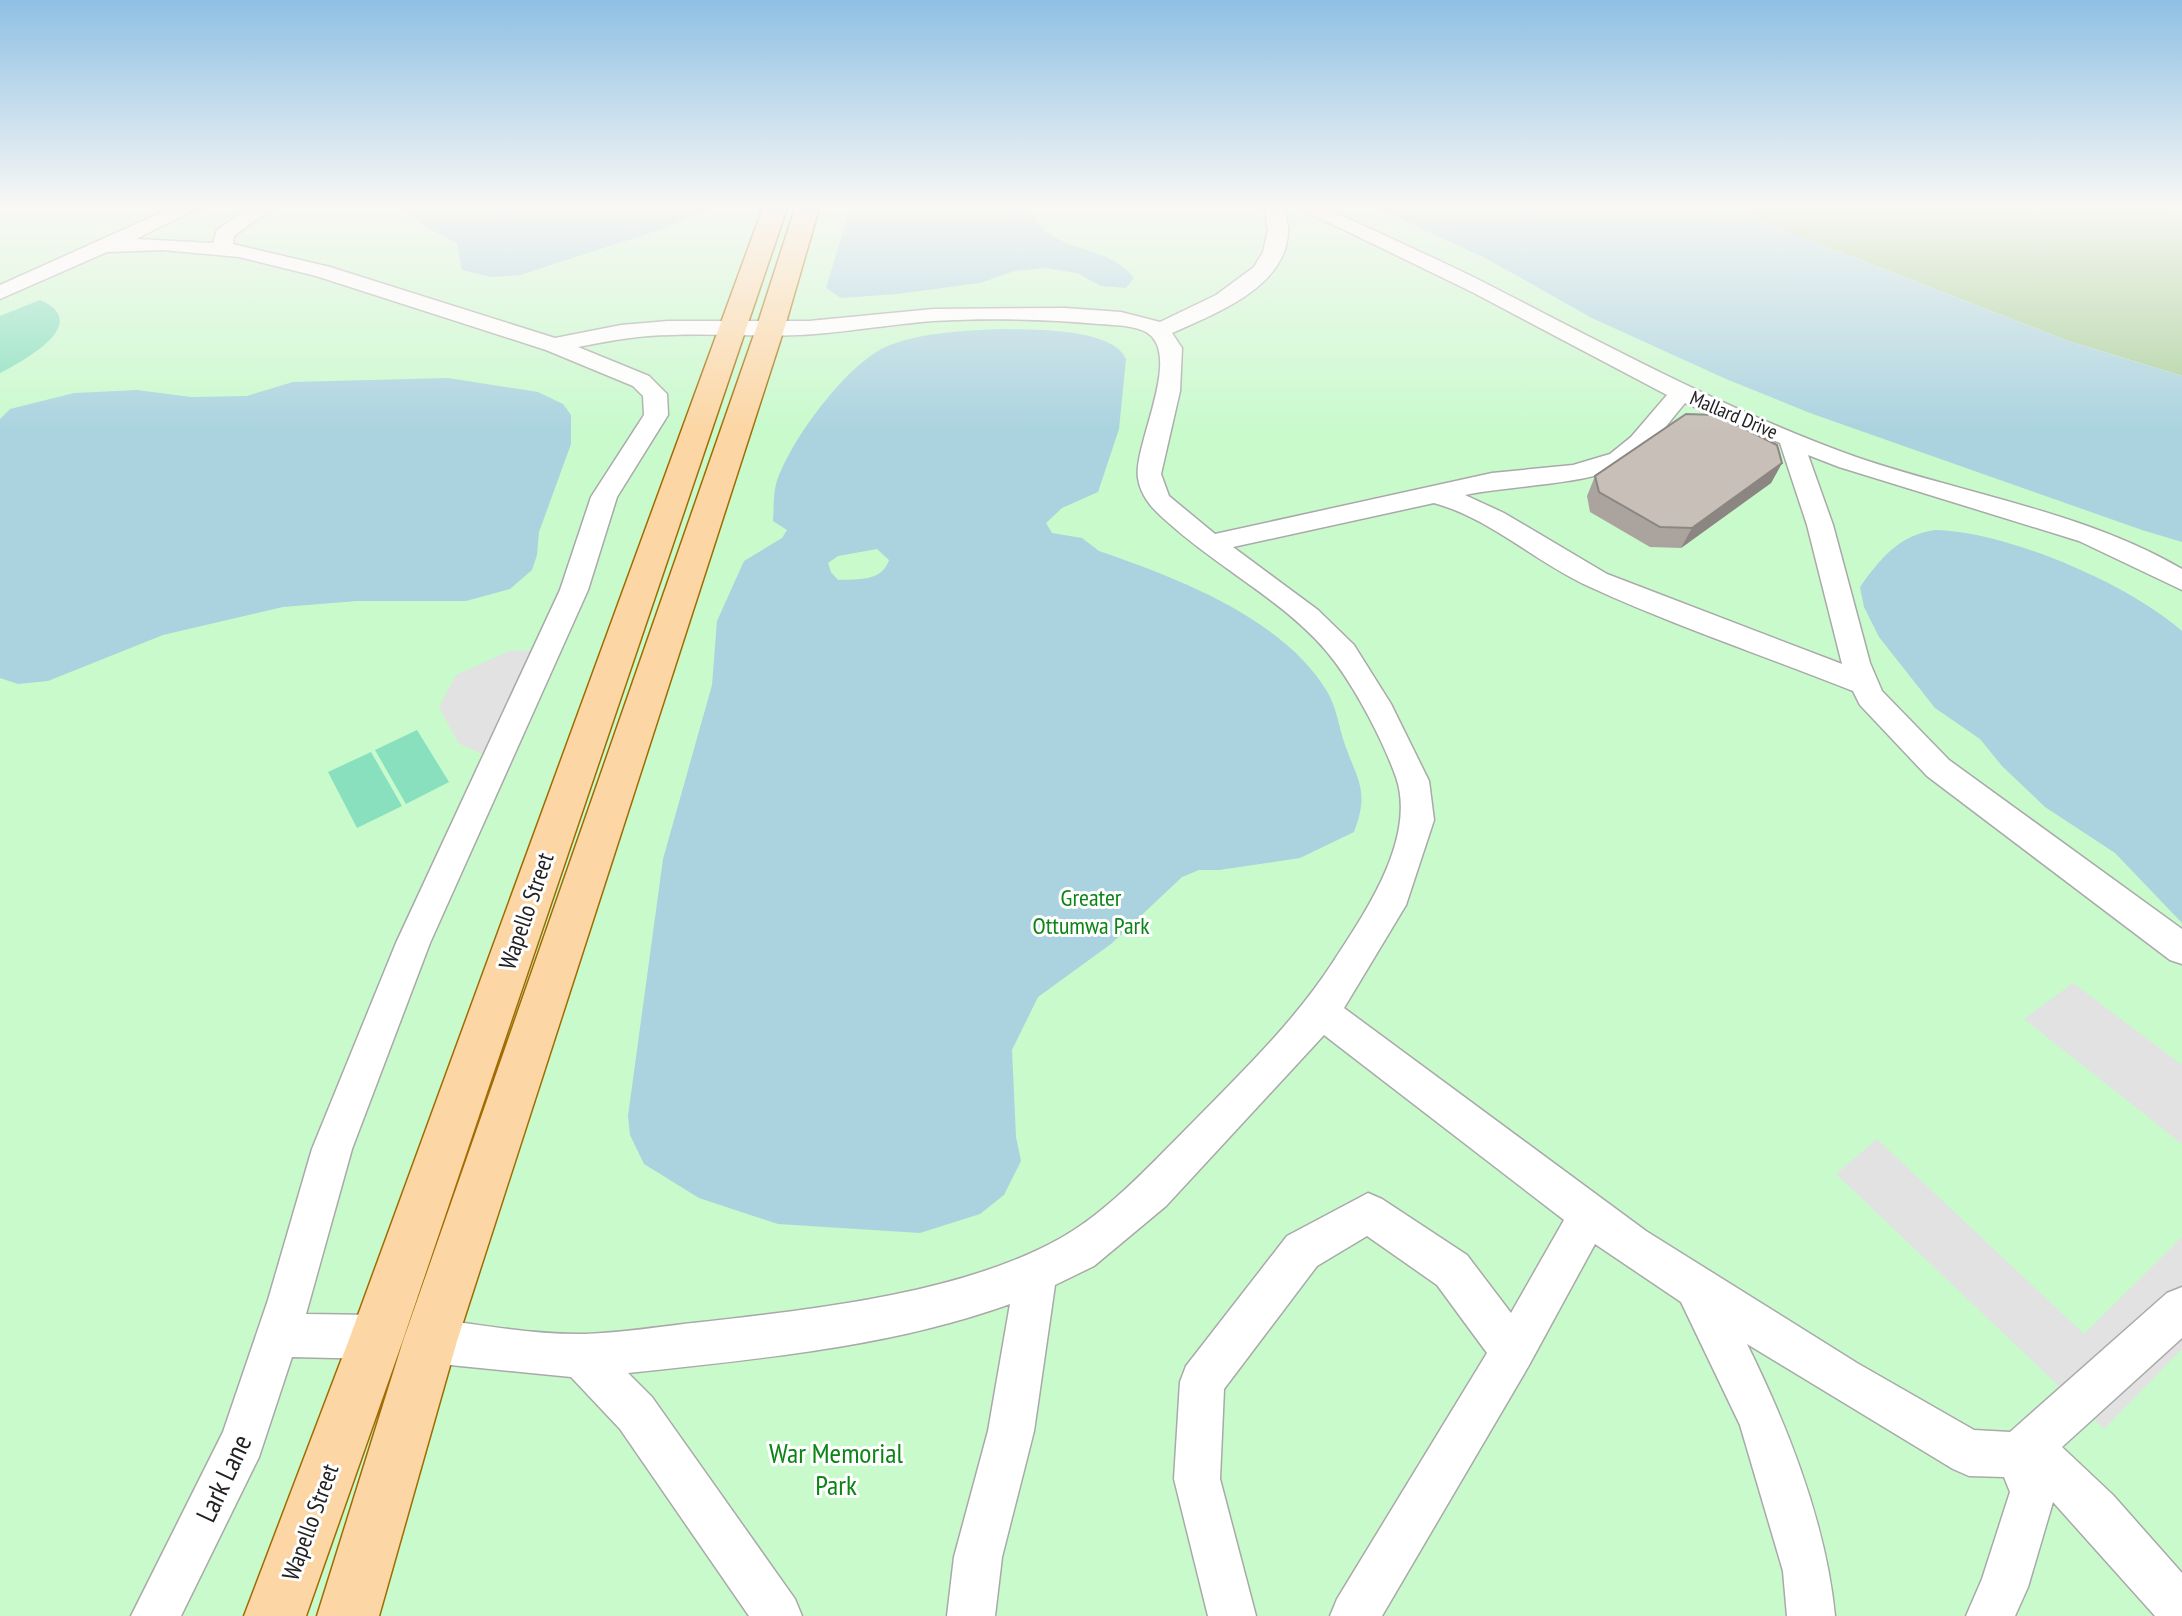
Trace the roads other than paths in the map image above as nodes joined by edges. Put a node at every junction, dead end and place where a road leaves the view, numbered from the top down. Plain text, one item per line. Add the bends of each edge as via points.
1 (27, 280) edge
2 (352, 280) edge
3 (761, 280) edge
4 (773, 280) edge
5 (1252, 280) edge
6 (1463, 280) edge
7 (0, 293) edge
8 (751, 327) junction
9 (1157, 331) junction
10 (554, 345) junction
11 (1682, 392) junction
12 (1791, 440) junction
13 (1434, 495) junction
14 (1211, 543) junction
15 (2182, 581) edge
16 (1865, 684) junction
17 (2182, 949) edge
18 (1321, 1012) junction
19 (1590, 1214) junction
20 (1036, 1272) junction
21 (1696, 1287) junction
22 (2182, 1308) edge
23 (277, 1335) junction
24 (377, 1337) junction
25 (430, 1341) junction
26 (1513, 1352) junction
27 (581, 1356) junction
28 (2024, 1450) junction
29 (2182, 1610) edge
30 (155, 1616) edge
31 (275, 1616) edge
32 (348, 1616) edge
33 (778, 1616) edge
34 (971, 1616) edge
35 (1232, 1616) edge
36 (1354, 1616) edge
37 (1811, 1616) edge
38 (1990, 1616) edge

1 - 7 street
2 - 10 street, Lark Lane
3 - 8 main road, Wapello Street
4 - 8 main road, Wapello Street
5 - 9 street
6 - 11 street, Mallard Drive
8 - 9 street via 809,328 933,315 1065,314 1121,319
8 - 10 street via 621,332
8 - 24 main road, Wapello Street
8 - 25 main road, Wapello Street
9 - 14 street via 1171,348 1168,391 1149,474 1158,499
10 - 23 street, Lark Lane via 641,381 655,394 656,415 604,497 574,590 413,943 332,1149
11 - 12 street, Mallard Drive
11 - 13 street via 1619,459 1575,472 1492,481
12 - 15 street, Mallard Drive via 2088,535
12 - 16 street
13 - 14 street
13 - 16 street via 1495,519 1597,580
14 - 18 street via 1308,617 1344,652 1413,781 1418,820 1389,905
16 - 17 street via 1870,697 1938,768
18 - 19 street
18 - 20 street via 1152,1192 1079,1251
19 - 21 street
19 - 26 street
20 - 27 street via 953,1300 855,1323
20 - 34 street via 1011,1431 978,1557
21 - 28 street via 1969,1453
21 - 37 street via 1761,1420 1807,1571
22 - 28 street
23 - 24 street
23 - 30 street, Lark Lane via 243,1441
24 - 31 main road, Wapello Street
25 - 27 street
25 - 32 main road, Wapello Street
26 - 35 street via 1452,1270 1368,1213 1302,1251 1202,1382 1197,1479
26 - 36 street
27 - 33 street via 636,1413
28 - 29 street via 2096,1512
28 - 38 street via 2033,1492

